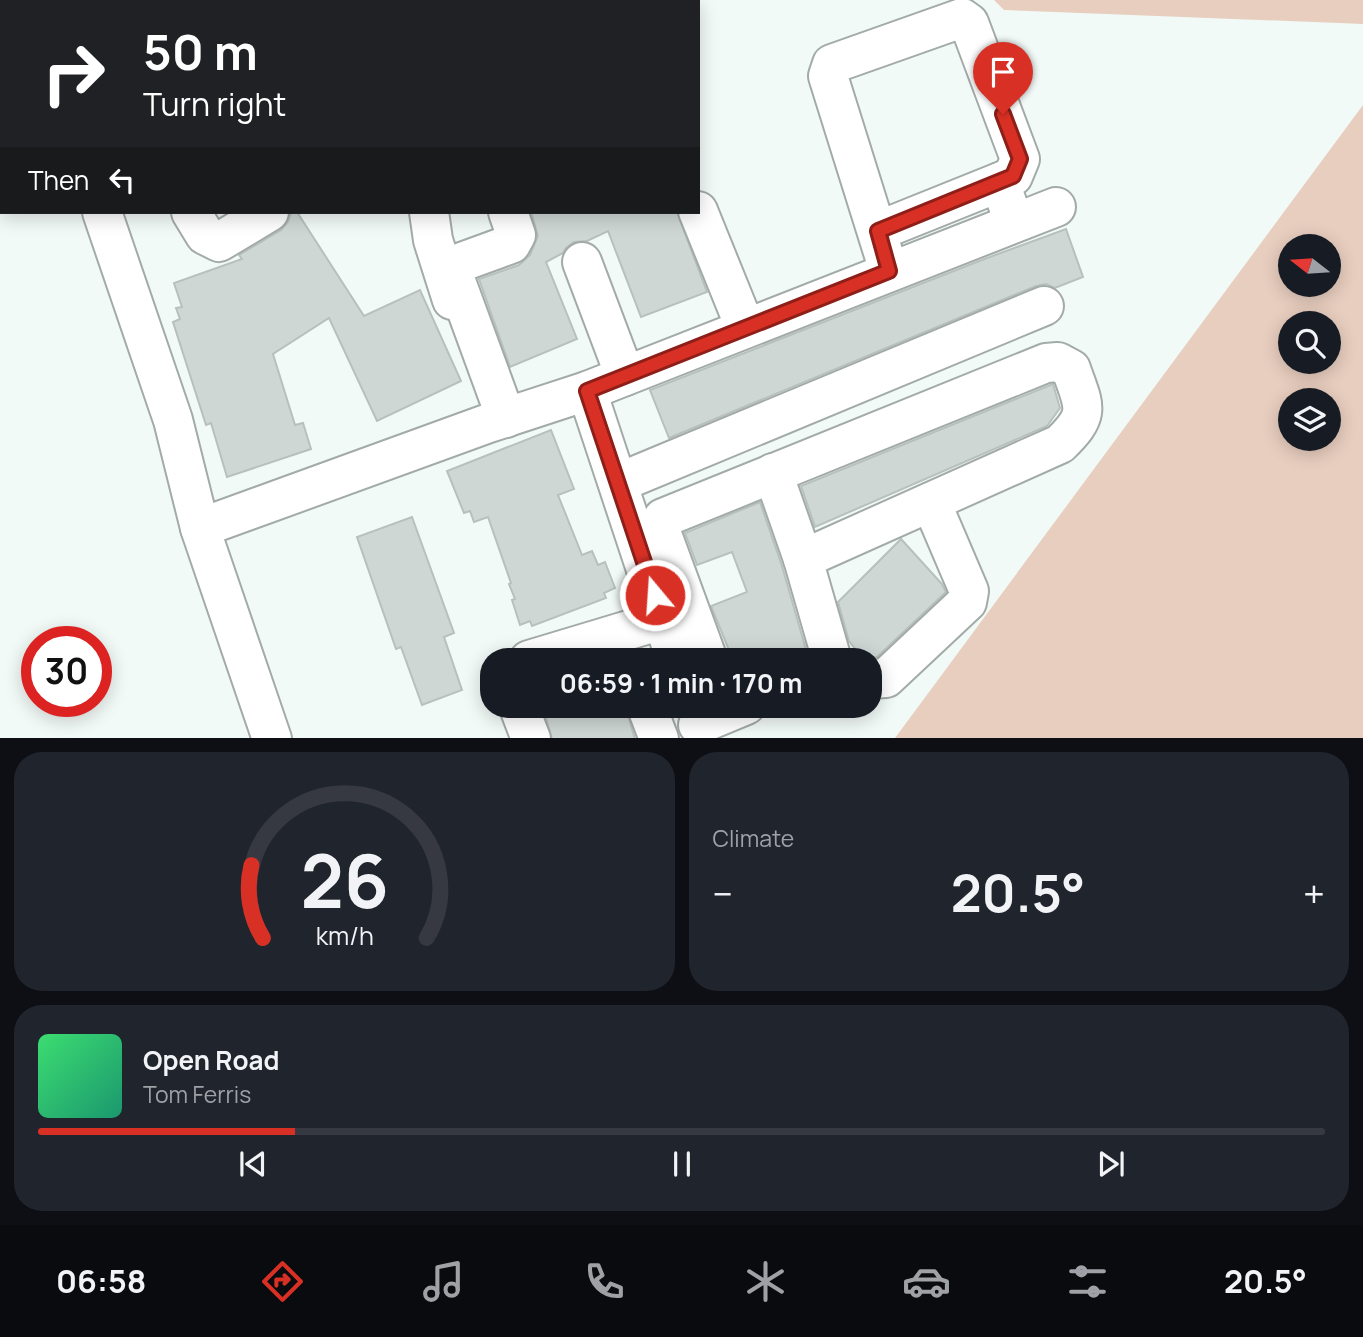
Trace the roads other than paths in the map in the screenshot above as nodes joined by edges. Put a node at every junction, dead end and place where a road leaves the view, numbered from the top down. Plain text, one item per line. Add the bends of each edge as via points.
1 (1000, 182) junction
2 (1056, 207) dead end
3 (103, 214) edge
4 (192, 214) edge
5 (266, 214) edge
6 (429, 214) edge
7 (509, 214) edge
8 (699, 214) edge
9 (1014, 223) junction
10 (878, 231) junction
11 (582, 262) dead end
12 (889, 271) junction
13 (1044, 306) dead end
14 (745, 327) junction
15 (625, 376) junction
16 (587, 391) junction
17 (497, 421) junction
18 (773, 473) junction
19 (618, 483) junction
20 (931, 502) junction
21 (200, 528) junction
22 (803, 559) junction
23 (662, 620) junction
24 (624, 646) edge
25 (672, 648) edge
26 (704, 648) edge
27 (829, 648) edge
28 (882, 678) edge
29 (523, 718) edge
30 (651, 718) edge
31 (272, 738) edge
32 (531, 738) edge
33 (659, 738) edge

1 - 9 street
1 - 10 street
1 - 10 street via 1013,176 1020,159 969,23 962,18 832,64 828,76
2 - 9 street
3 - 21 street via 173,420
4 - 5 street via 205,235 219,242
6 - 17 street via 433,240
7 - 17 street via 516,235 511,244 459,263 453,273
8 - 14 street
9 - 12 street
10 - 12 street
11 - 15 street
12 - 14 street
13 - 19 street
14 - 15 street
15 - 16 street
16 - 17 street
16 - 19 street
17 - 21 street
18 - 20 street via 1046,363 1058,362 1071,369 1084,407 1077,428 1060,444
18 - 22 street
18 - 26 street via 663,518 659,526
19 - 23 street
20 - 22 street
20 - 28 street via 969,591 967,602
21 - 31 street
22 - 27 street
23 - 24 street
23 - 25 street
29 - 32 street
30 - 33 street

